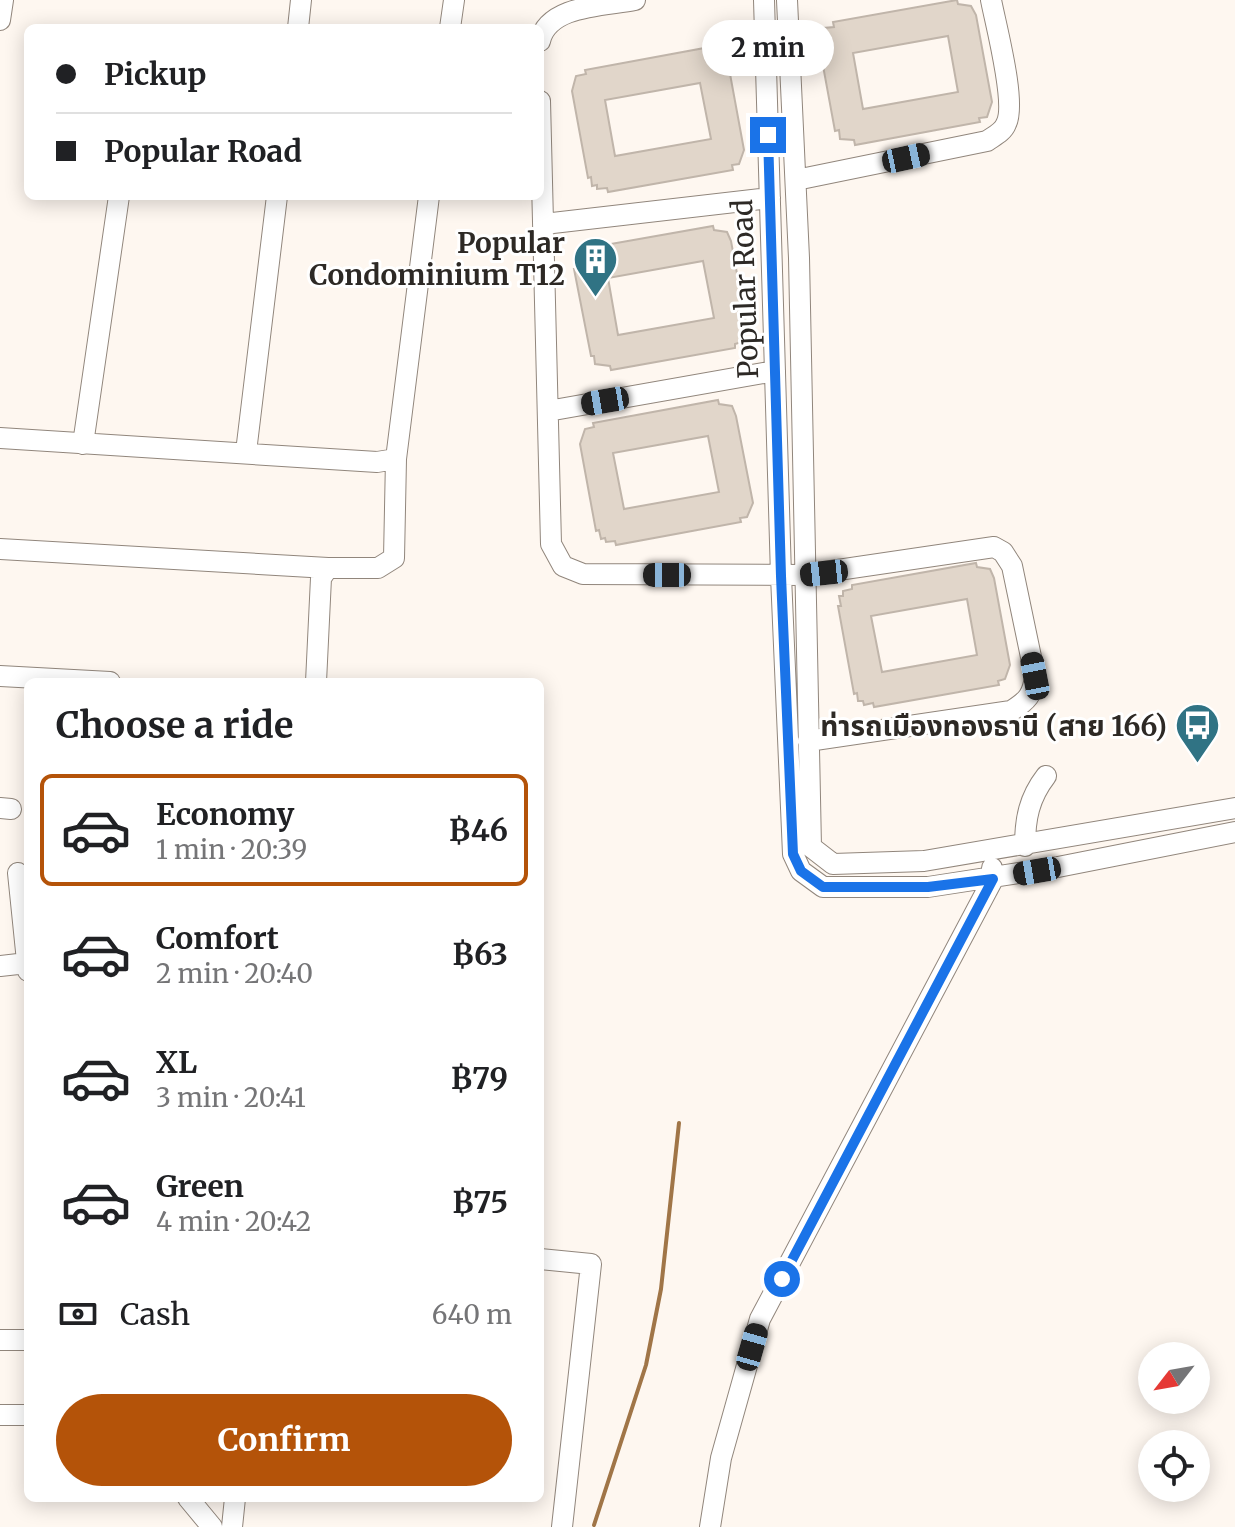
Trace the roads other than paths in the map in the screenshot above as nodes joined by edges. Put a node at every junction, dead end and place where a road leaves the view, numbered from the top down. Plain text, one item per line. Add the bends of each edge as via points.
1 (3, 0) edge
2 (301, 0) edge
3 (454, 0) edge
4 (635, 0) edge
5 (991, 0) edge
6 (793, 1) edge
7 (764, 4) edge
8 (555, 8) edge
9 (0, 20) edge
10 (298, 24) edge
11 (451, 24) edge
12 (544, 26) edge
13 (796, 180) junction
14 (770, 198) junction
15 (118, 200) edge
16 (277, 200) edge
17 (428, 200) edge
18 (543, 200) edge
19 (544, 224) junction
20 (775, 371) junction
21 (548, 411) junction
22 (0, 438) edge
23 (83, 444) junction
24 (246, 452) junction
25 (396, 459) junction
26 (0, 549) edge
27 (328, 568) junction
28 (804, 575) junction
29 (781, 576) junction
30 (0, 676) edge
31 (37, 678) edge
32 (316, 678) edge
33 (808, 741) junction
34 (1046, 776) dead end
35 (1235, 808) edge
36 (1199, 814) junction
37 (1235, 832) edge
38 (1203, 838) junction
39 (1025, 846) junction
40 (991, 852) junction
41 (820, 857) junction
42 (801, 871) junction
43 (18, 873) dead end
44 (993, 879) junction
45 (24, 933) edge
46 (24, 963) edge
47 (0, 966) edge
48 (544, 1259) edge
49 (0, 1340) edge
50 (24, 1340) edge
51 (0, 1415) edge
52 (24, 1415) edge
53 (191, 1502) edge
54 (235, 1502) edge
55 (212, 1527) edge
56 (232, 1527) edge
57 (562, 1527) edge
58 (710, 1527) edge

1 - 9 street
2 - 10 street
3 - 11 street
4 - 8 street
5 - 13 street via 1009,105 1008,123 1001,131 987,141
6 - 7 street
6 - 13 street, Popular Road
7 - 14 street, Popular Road
8 - 12 street
13 - 28 street, Popular Road
14 - 19 street
14 - 20 street, Popular Road
15 - 23 street
16 - 24 street
17 - 25 street
18 - 19 street
19 - 21 street
20 - 21 street
20 - 29 street, Popular Road
21 - 29 street via 551,544 563,566 583,574
22 - 23 street
23 - 24 street
24 - 25 street
25 - 27 street via 394,558 378,568
26 - 27 street
27 - 32 street via 321,578
28 - 29 street
28 - 33 street, Popular Road
28 - 33 street via 994,547 1012,566 1035,676 1033,692 1011,711
29 - 42 street, Popular Road via 793,854
30 - 31 street
33 - 41 street, Popular Road via 811,847
34 - 39 street via 1028,809
35 - 36 street
36 - 38 street
36 - 39 street
37 - 38 street
38 - 44 street
39 - 40 street
40 - 41 street via 833,864
40 - 44 street
41 - 42 street
42 - 44 street via 823,887 928,887
43 - 45 street
44 - 58 street via 760,1319 721,1458
46 - 47 street
48 - 57 street via 591,1264
49 - 50 street
51 - 52 street
53 - 55 street
54 - 56 street

